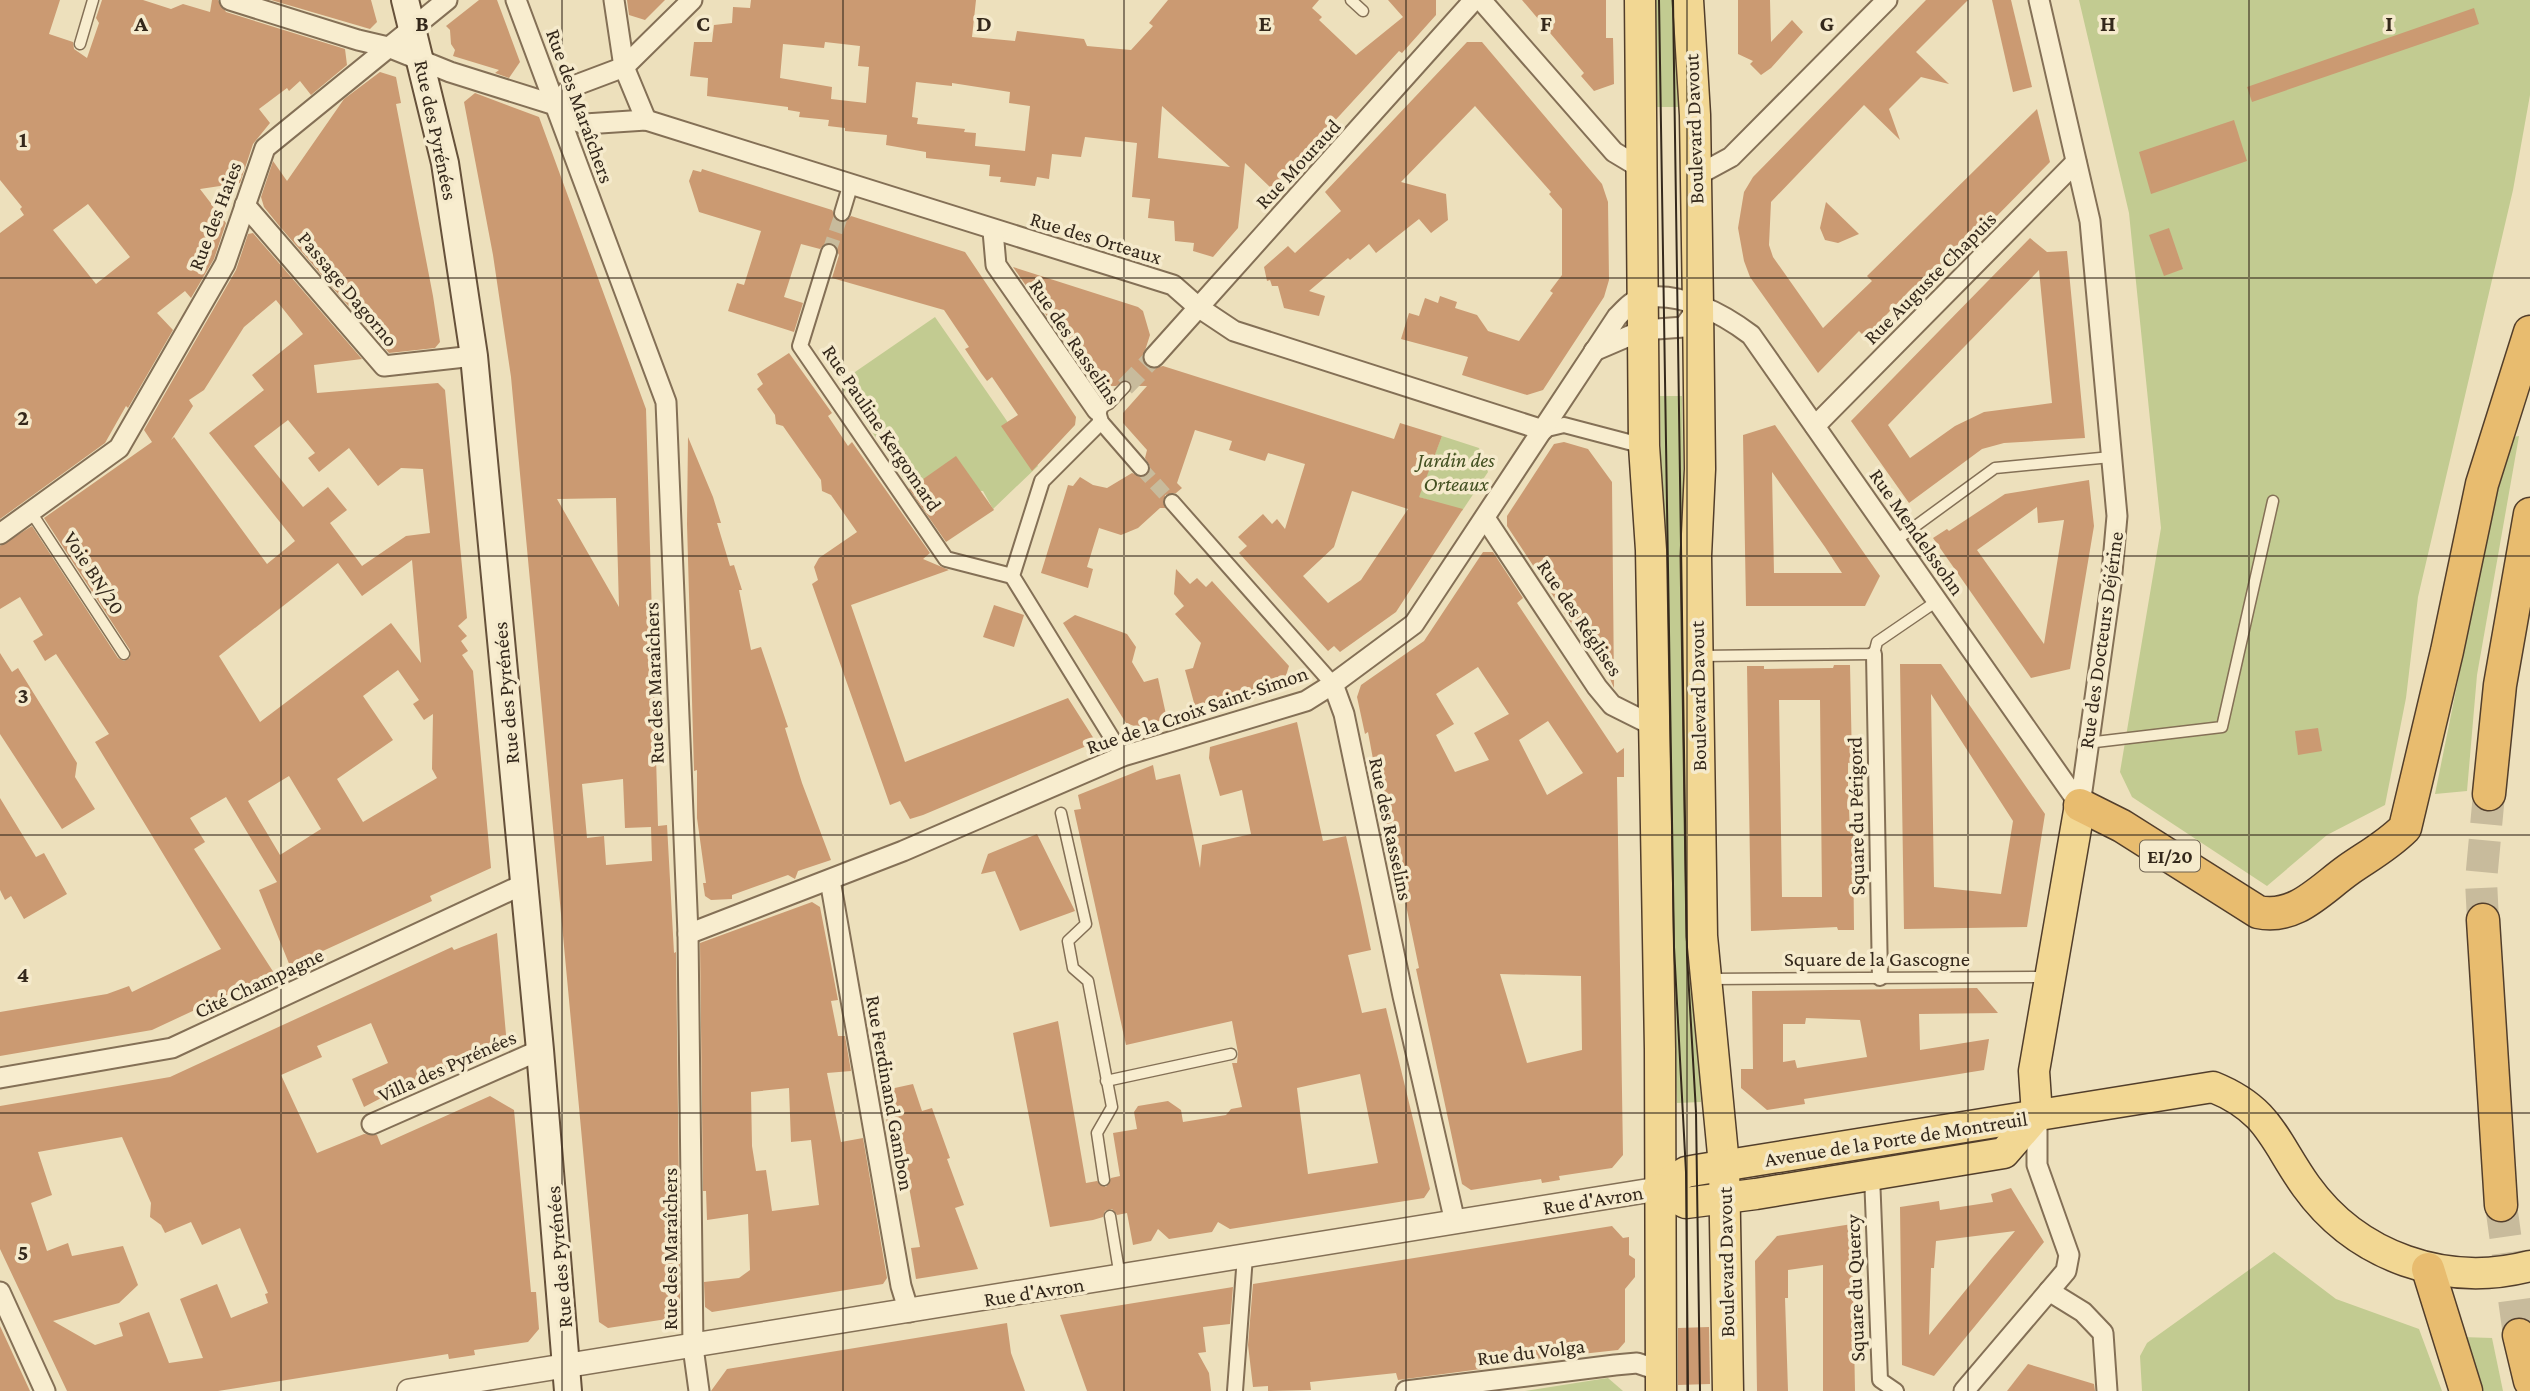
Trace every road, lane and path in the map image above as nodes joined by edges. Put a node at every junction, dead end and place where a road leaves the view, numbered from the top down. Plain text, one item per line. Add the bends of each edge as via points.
1 (93, 0) edge
2 (230, 0) edge
3 (405, 0) edge
4 (447, 0) edge
5 (516, 0) edge
6 (614, 0) edge
7 (692, 0) edge
8 (1351, 0) edge
9 (1475, 0) edge
10 (1480, 0) edge
11 (1640, 0) edge
12 (1688, 0) edge
13 (1887, 0) edge
14 (2039, 0) edge
15 (1363, 11) dead end
16 (413, 26) junction
17 (80, 44) dead end
18 (388, 47) junction
19 (422, 62) junction
20 (624, 66) junction
21 (555, 105) junction
22 (646, 120) junction
23 (2076, 162) junction
24 (1639, 167) junction
25 (1696, 176) junction
26 (851, 183) junction
27 (246, 205) junction
28 (842, 213) tunnel mouth
29 (993, 231) junction
30 (830, 252) tunnel mouth
31 (1642, 298) junction
32 (1198, 307) junction
33 (1698, 307) junction
34 (1643, 330) junction
35 (2530, 332) edge
36 (1593, 352) junction
37 (474, 356) junction
38 (1154, 357) tunnel mouth
39 (1125, 387) tunnel mouth
40 (1099, 416) junction
41 (1815, 426) junction
42 (1543, 430) junction
43 (1644, 446) junction
44 (2111, 457) junction
45 (1141, 468) tunnel mouth
46 (1172, 502) tunnel mouth
47 (2273, 502) dead end
48 (32, 512) junction
49 (2530, 514) edge
50 (1485, 518) junction
51 (0, 534) edge
52 (1895, 541) junction
53 (1012, 576) junction
54 (1937, 601) junction
55 (124, 654) dead end
56 (1874, 654) junction
57 (1698, 656) junction
58 (1333, 684) junction
59 (1654, 726) junction
60 (2087, 743) junction
61 (1123, 755) junction
62 (2489, 794) tunnel mouth
63 (2080, 804) junction
64 (1061, 813) dead end
65 (830, 880) junction
66 (524, 884) junction
67 (2483, 920) tunnel mouth
68 (688, 934) junction
69 (2049, 977) junction
70 (1880, 978) junction
71 (1705, 979) junction
72 (540, 1050) junction
73 (1231, 1054) dead end
74 (0, 1078) edge
75 (1106, 1081) junction
76 (2037, 1115) junction
77 (372, 1124) dead end
78 (1724, 1165) junction
79 (1872, 1175) junction
80 (1104, 1180) dead end
81 (1658, 1189) junction
82 (1725, 1198) junction
83 (2501, 1205) tunnel mouth
84 (1110, 1216) dead end
85 (1455, 1222) junction
86 (1245, 1256) junction
87 (2530, 1266) edge
88 (2428, 1269) junction
89 (1121, 1277) junction
90 (2049, 1291) junction
91 (0, 1292) edge
92 (909, 1312) junction
93 (2519, 1335) tunnel mouth
94 (693, 1347) junction
95 (568, 1379) edge
96 (1661, 1381) edge
97 (2530, 1381) edge
98 (45, 1391) edge
99 (409, 1391) edge
100 (699, 1391) edge
101 (1235, 1391) edge
102 (1406, 1391) edge
103 (1728, 1391) edge
104 (1896, 1391) edge
105 (1964, 1391) edge
106 (2107, 1391) edge
107 (2466, 1391) edge

1 - 17 lane
2 - 18 street, Rue des Orteaux
3 - 16 main road, Rue des Pyrénées
4 - 16 street, Rue des Haies
5 - 21 street, Rue des Maraîchers
6 - 20 street
7 - 20 street
8 - 15 lane
9 - 32 street, Rue Mouraud
10 - 24 street via 1614,152
11 - 24 main road, Boulevard Davout
12 - 25 main road, Boulevard Davout
13 - 25 street via 1731,157
14 - 23 street, Rue des Docteurs Déjérine
16 - 18 street, Rue des Haies
16 - 19 main road, Rue des Pyrénées
18 - 19 street, Rue des Orteaux
18 - 27 street, Rue des Haies via 265,148
19 - 21 street, Rue des Orteaux
19 - 37 main road, Rue des Pyrénées via 445,163
20 - 21 street via 571,87
20 - 22 street
21 - 22 street, Rue des Orteaux via 585,124
21 - 68 street, Rue des Maraîchers via 666,402
22 - 26 street, Rue des Orteaux
23 - 41 street, Rue Auguste Chapuis
23 - 44 street, Rue des Docteurs Déjérine via 2090,221
24 - 31 main road, Boulevard Davout
25 - 33 main road, Boulevard Davout
26 - 28 street
26 - 29 street, Rue des Orteaux
27 - 37 street, Passage Dagorno via 384,366
27 - 48 street, Rue des Haies via 225,264 119,449
29 - 32 street, Rue des Orteaux via 1173,285
29 - 40 street, Rue des Rasselins via 996,265
30 - 53 street, Rue Pauline Kergomard via 800,346 946,559
31 - 33 street, Rue Mendelssohn via 1677,297
31 - 34 main road, Boulevard Davout
31 - 36 street, Rue de la Croix Saint-Simon via 1617,317
32 - 38 street, Rue Mouraud
32 - 42 street, Rue des Orteaux via 1234,331
33 - 34 street via 1684,327
33 - 41 street, Rue Mendelssohn via 1751,335
33 - 57 main road, Boulevard Davout
34 - 36 street
34 - 43 main road, Boulevard Davout
35 - 63 highway, EI/20 via 2482,484 2405,828 2308,902 2273,915 2258,912
36 - 42 street, Rue de la Croix Saint-Simon
37 - 66 main road, Rue des Pyrénées
39 - 40 lane
40 - 45 street, Rue des Rasselins
40 - 53 street via 1042,481
41 - 52 street, Rue Mendelssohn
42 - 43 street, Rue des Orteaux via 1564,425
42 - 50 street, Rue de la Croix Saint-Simon
43 - 59 main road, Boulevard Davout
44 - 52 lane via 1994,468
44 - 60 street, Rue des Docteurs Déjérine via 2116,543
46 - 58 street, Rue des Rasselins
47 - 60 lane via 2222,727
48 - 51 street, Rue des Haies
48 - 55 lane, Voie BN/20
49 - 62 highway via 2500,685
50 - 58 street, Rue de la Croix Saint-Simon via 1414,624
50 - 59 street, Rue des Réglises via 1597,687 1612,705
52 - 54 street, Rue Mendelssohn
53 - 61 street
54 - 56 lane via 1877,642
54 - 63 street, Rue Mendelssohn
56 - 57 lane
56 - 70 street, Square du Périgord
57 - 71 main road, Boulevard Davout
58 - 61 street, Rue de la Croix Saint-Simon via 1306,701
58 - 85 street, Rue des Rasselins via 1344,714
59 - 81 main road, Boulevard Davout
60 - 63 street, Rue des Docteurs Déjérine
61 - 65 street, Rue de la Croix Saint-Simon
63 - 69 main road, Rue des Docteurs Déjérine
64 - 75 lane via 1086,924 1068,941 1073,968 1087,981
65 - 68 street, Rue de la Croix Saint-Simon
65 - 92 street, Rue Ferdinand Gambon
66 - 72 main road, Rue des Pyrénées
66 - 74 street, Cité Champagne via 172,1048
67 - 83 highway
68 - 94 street, Rue des Maraîchers
69 - 70 lane, Square de la Gascogne
69 - 76 main road, Rue des Docteurs Déjérine via 2034,1071
70 - 71 lane, Square de la Gascogne
71 - 78 main road, Boulevard Davout
72 - 77 street, Villa des Pyrénées
72 - 95 main road, Rue des Pyrénées
73 - 75 lane
75 - 80 lane via 1111,1107 1097,1132
76 - 78 main road, Avenue de la Porte de Montreuil
76 - 79 main road, Avenue de la Porte de Montreuil via 2004,1153
76 - 88 main road via 2213,1087 2232,1094 2281,1141 2308,1188 2338,1222 2392,1256
76 - 90 street via 2036,1165 2069,1255 2066,1271
78 - 81 main road, Avenue de la Porte de Montreuil via 1686,1172
78 - 82 main road, Boulevard Davout
79 - 82 main road, Avenue de la Porte de Montreuil
79 - 104 street, Square du Quercy via 1880,1380
81 - 82 main road, Avenue de la Porte de Montreuil via 1686,1203
81 - 85 street, Rue d'Avron
81 - 96 main road, Boulevard Davout
82 - 103 main road, Boulevard Davout
84 - 89 lane
85 - 86 street, Rue d'Avron
86 - 89 street, Rue d'Avron
86 - 101 street
87 - 88 main road via 2507,1272
88 - 107 highway
89 - 92 street, Rue d'Avron
90 - 105 street
90 - 106 street via 2083,1312 2103,1333
91 - 98 street
92 - 94 street, Rue d'Avron
93 - 97 highway
94 - 95 street, Rue d'Avron
94 - 100 street, Rue des Maraîchers
95 - 99 street, Rue d'Avron
96 - 102 street, Rue du Volga via 1637,1363

